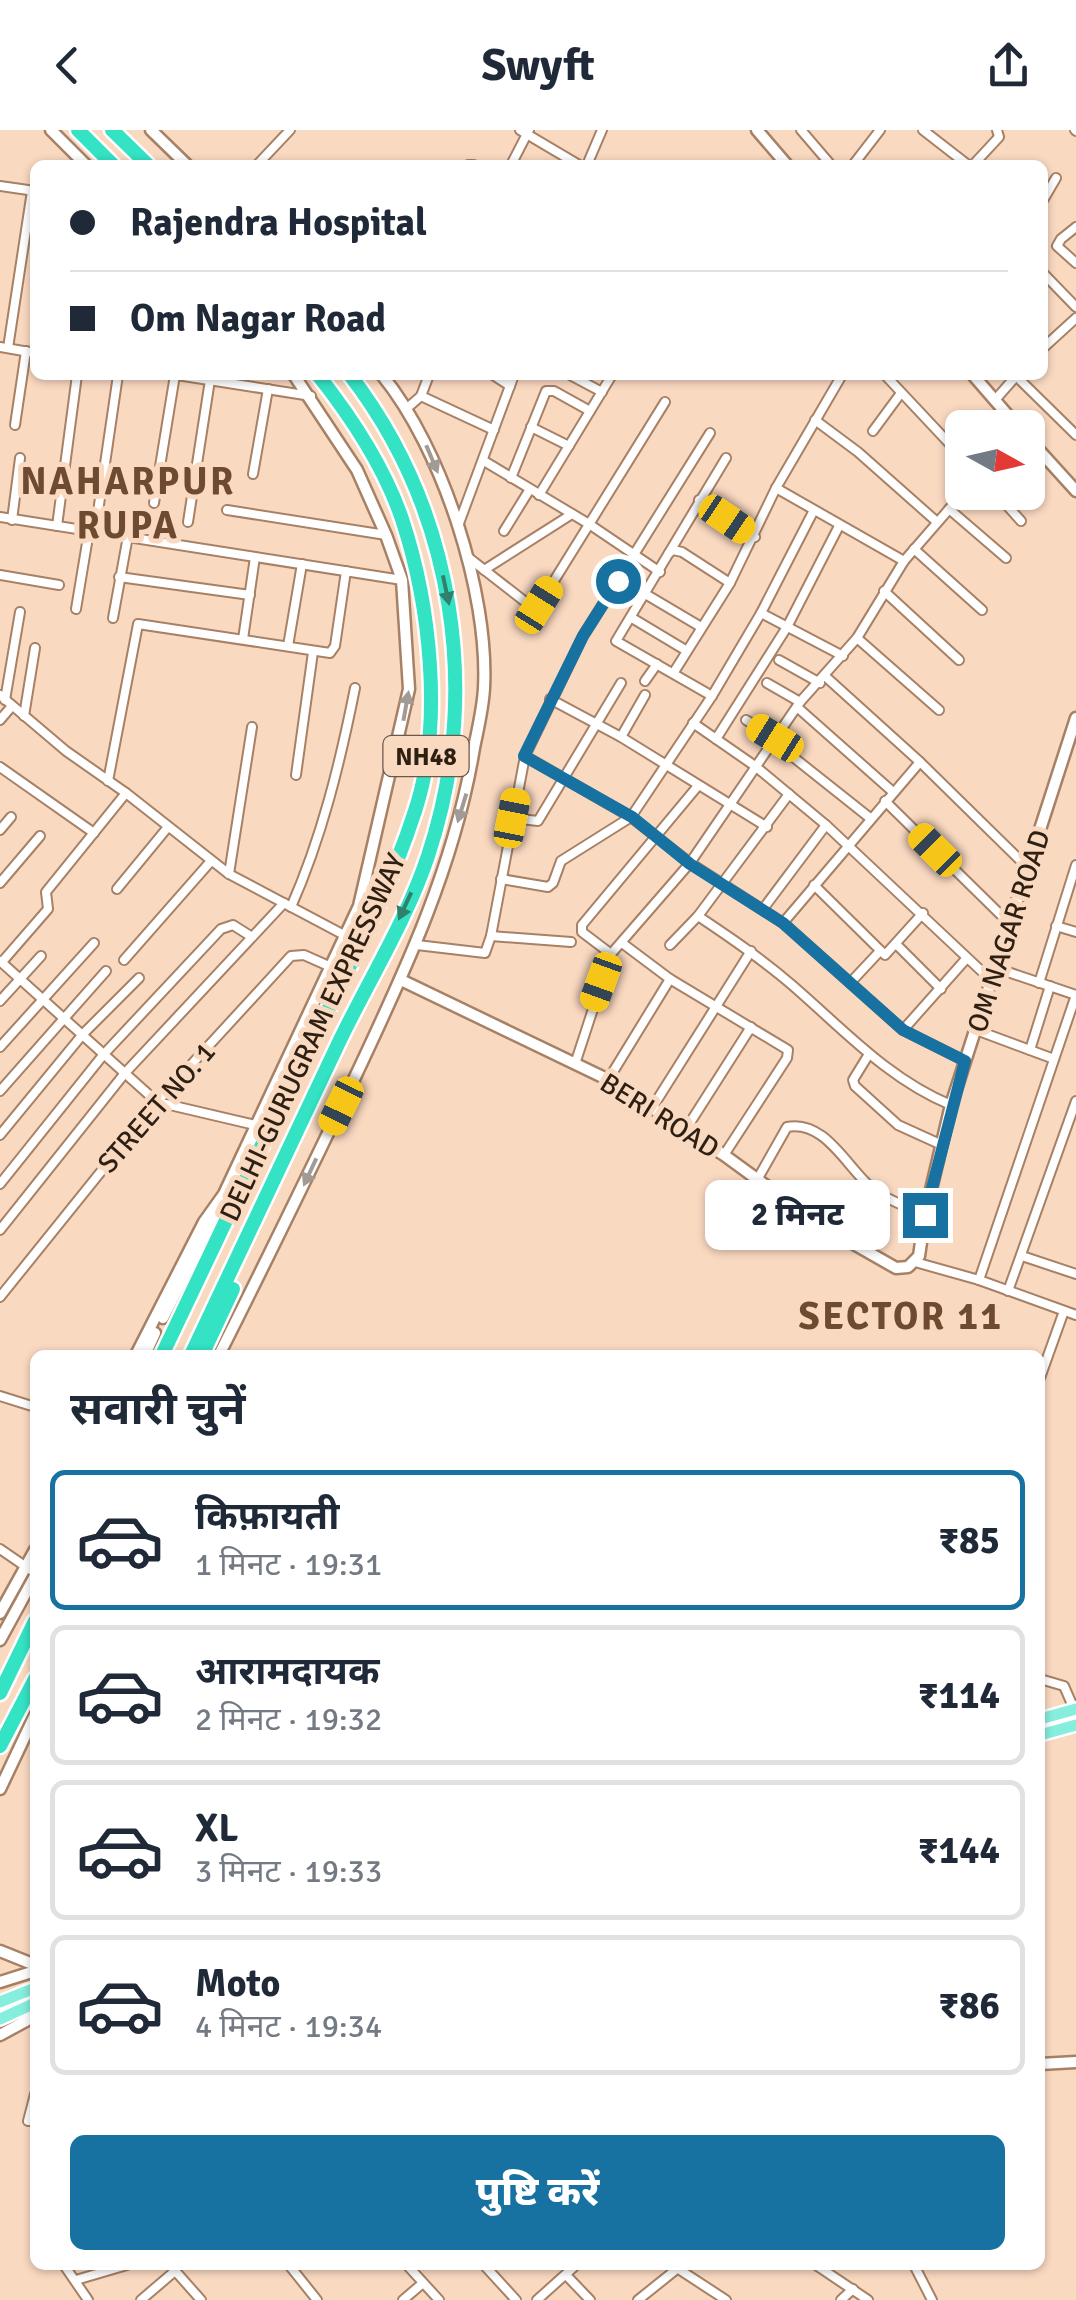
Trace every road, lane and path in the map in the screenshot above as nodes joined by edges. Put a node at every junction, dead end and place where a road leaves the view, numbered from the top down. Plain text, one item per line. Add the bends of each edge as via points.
1 (50, 130) edge
2 (78, 130) edge
3 (112, 130) edge
4 (152, 130) edge
5 (290, 130) edge
6 (602, 130) edge
7 (757, 130) edge
8 (801, 130) edge
9 (879, 130) edge
10 (923, 130) edge
11 (996, 130) edge
12 (525, 131) edge
13 (81, 160) edge
14 (109, 160) edge
15 (143, 160) edge
16 (182, 160) edge
17 (262, 160) edge
18 (513, 160) edge
19 (574, 160) edge
20 (586, 160) edge
21 (783, 160) edge
22 (827, 160) edge
23 (856, 160) edge
24 (964, 160) edge
25 (976, 160) edge
26 (1056, 178) dead end
27 (0, 186) edge
28 (30, 191) edge
29 (1048, 192) edge
30 (30, 207) edge
31 (1076, 227) edge
32 (1076, 263) edge
33 (1048, 278) edge
34 (1076, 307) edge
35 (1076, 318) edge
36 (1048, 339) edge
37 (4, 347) edge
38 (30, 352) edge
39 (77, 380) edge
40 (117, 380) edge
41 (175, 380) edge
42 (210, 380) joint
43 (298, 380) edge
44 (322, 380) edge
45 (354, 380) edge
46 (385, 380) edge
47 (427, 380) edge
48 (501, 380) edge
49 (512, 380) edge
50 (579, 380) edge
51 (609, 380) edge
52 (839, 380) edge
53 (890, 380) edge
54 (977, 380) edge
55 (1012, 380) edge
56 (1021, 380) edge
57 (510, 386) junction
58 (268, 389) junction
59 (602, 392) junction
60 (902, 393) junction
61 (311, 396) junction
62 (422, 396) junction
63 (995, 400) junction
64 (665, 402) dead end
65 (406, 410) junction
66 (1004, 410) edge
67 (590, 411) junction
68 (815, 420) junction
69 (14, 425) dead end
70 (531, 426) junction
71 (494, 430) junction
72 (874, 431) dead end
73 (710, 433) dead end
74 (1076, 435) edge
75 (945, 439) edge
76 (569, 446) junction
77 (1045, 457) edge
78 (20, 458) dead end
79 (726, 458) dead end
80 (484, 460) junction
81 (253, 474) dead end
82 (512, 478) junction
83 (776, 488) junction
84 (530, 489) junction
85 (1076, 491) edge
86 (539, 495) junction
87 (699, 500) junction
88 (154, 503) dead end
89 (227, 510) dead end
90 (948, 510) edge
91 (950, 510) edge
92 (1012, 510) edge
93 (814, 512) junction
94 (572, 514) junction
95 (0, 517) edge
96 (12, 520) junction
97 (1022, 521) dead end
98 (188, 522) dead end
99 (937, 522) junction
100 (589, 524) junction
101 (56, 526) junction
102 (839, 526) junction
103 (458, 527) junction
104 (92, 531) junction
105 (504, 531) dead end
106 (386, 535) junction
107 (128, 536) junction
108 (754, 538) junction
109 (914, 550) junction
110 (670, 552) junction
111 (636, 554) junction
112 (465, 555) junction
113 (256, 557) junction
114 (1006, 558) dead end
115 (904, 561) junction
116 (302, 564) junction
117 (484, 570) junction
118 (346, 571) junction
119 (660, 572) junction
120 (0, 575) edge
121 (119, 576) junction
122 (402, 580) junction
123 (730, 583) junction
124 (59, 585) dead end
125 (884, 591) junction
126 (646, 595) junction
127 (250, 596) junction
128 (76, 609) dead end
129 (982, 610) dead end
130 (20, 612) dead end
131 (761, 613) junction
132 (114, 618) dead end
133 (632, 618) junction
134 (787, 626) junction
135 (701, 627) junction
136 (857, 638) junction
137 (243, 639) junction
138 (288, 646) junction
139 (35, 648) dead end
140 (687, 651) junction
141 (313, 652) junction
142 (843, 656) junction
143 (778, 660) dead end
144 (959, 660) dead end
145 (657, 664) junction
146 (674, 672) junction
147 (823, 680) junction
148 (646, 682) dead end
149 (621, 683) dead end
150 (766, 683) dead end
151 (355, 688) dead end
152 (646, 695) dead end
153 (712, 696) junction
154 (550, 700) junction
155 (6, 701) edge
156 (799, 705) junction
157 (939, 710) dead end
158 (24, 716) junction
159 (1076, 718) edge
160 (0, 720) edge
161 (746, 720) dead end
162 (693, 723) junction
163 (596, 724) junction
164 (252, 727) dead end
165 (621, 737) junction
166 (716, 739) junction
167 (774, 739) junction
168 (524, 756) junction
169 (920, 762) junction
170 (664, 766) junction
171 (755, 766) junction
172 (0, 767) edge
173 (296, 774) dead end
174 (565, 778) junction
175 (108, 781) junction
176 (697, 787) junction
177 (894, 792) junction
178 (126, 793) junction
179 (789, 794) junction
180 (885, 801) junction
181 (730, 805) junction
182 (11, 816) dead end
183 (632, 817) junction
184 (512, 818) junction
185 (870, 818) junction
186 (826, 825) junction
187 (168, 826) junction
188 (768, 827) junction
189 (0, 830) edge
190 (94, 833) junction
191 (40, 836) dead end
192 (657, 838) junction
193 (846, 845) junction
194 (211, 860) junction
195 (690, 864) junction
196 (1076, 866) edge
197 (1028, 868) junction
198 (228, 874) junction
199 (2, 878) edge
200 (501, 879) junction
201 (1074, 879) edge
202 (724, 884) junction
203 (814, 884) junction
204 (118, 889) dead end
205 (288, 905) junction
206 (763, 909) junction
207 (923, 914) junction
208 (698, 916) junction
209 (783, 923) junction
210 (1010, 924) junction
211 (1056, 926) junction
212 (1076, 932) edge
213 (346, 936) junction
214 (492, 936) junction
215 (252, 937) junction
216 (571, 942) dead end
217 (94, 943) dead end
218 (622, 943) junction
219 (896, 944) junction
220 (417, 945) junction
221 (670, 945) dead end
222 (750, 950) junction
223 (880, 951) junction
224 (611, 954) junction
225 (41, 956) dead end
226 (966, 959) junction
227 (124, 960) dead end
228 (1, 962) edge
229 (331, 967) junction
230 (996, 968) junction
231 (106, 970) dead end
232 (19, 978) junction
233 (139, 978) dead end
234 (670, 979) junction
235 (401, 980) junction
236 (992, 981) junction
237 (851, 982) junction
238 (1039, 982) junction
239 (1050, 986) junction
240 (941, 990) junction
241 (1076, 995) edge
242 (41, 999) junction
243 (0, 1000) edge
244 (718, 1005) junction
245 (61, 1018) junction
246 (751, 1028) junction
247 (903, 1030) junction
248 (976, 1030) junction
249 (83, 1034) junction
250 (0, 1048) edge
251 (1030, 1050) junction
252 (104, 1054) junction
253 (870, 1054) junction
254 (1054, 1060) junction
255 (965, 1061) junction
256 (575, 1064) junction
257 (126, 1073) junction
258 (608, 1080) junction
259 (0, 1091) edge
260 (1076, 1101) edge
261 (157, 1102) junction
262 (952, 1105) junction
263 (652, 1108) junction
264 (255, 1125) junction
265 (686, 1130) junction
266 (0, 1135) edge
267 (942, 1145) junction
268 (724, 1154) junction
269 (250, 1170) junction
270 (757, 1181) junction
271 (0, 1184) edge
272 (224, 1194) junction
273 (258, 1213) junction
274 (925, 1215) junction
275 (0, 1230) edge
276 (1022, 1256) junction
277 (916, 1262) junction
278 (1076, 1272) edge
279 (979, 1280) junction
280 (1008, 1291) junction
281 (0, 1297) edge
282 (1064, 1311) junction
283 (1076, 1315) edge
284 (139, 1350) edge
285 (147, 1350) edge
286 (164, 1350) edge
287 (193, 1350) edge
288 (204, 1350) edge
289 (222, 1350) edge
290 (1045, 1364) edge
291 (0, 1396) edge
292 (30, 1406) edge
293 (0, 1550) edge
294 (30, 1571) edge
295 (30, 1575) edge
296 (30, 1576) edge
297 (0, 1613) edge
298 (30, 1631) edge
299 (0, 1640) edge
300 (1045, 1680) edge
301 (30, 1689) edge
302 (0, 1692) edge
303 (1075, 1709) edge
304 (1045, 1718) edge
305 (1076, 1725) edge
306 (30, 1726) edge
307 (1045, 1734) edge
308 (0, 1746) edge
309 (0, 1789) edge
310 (0, 1950) edge
311 (30, 1965) edge
312 (30, 1970) edge
313 (0, 1982) edge
314 (30, 1990) edge
315 (0, 2002) edge
316 (30, 2005) edge
317 (30, 2019) edge
318 (0, 2020) edge
319 (0, 2035) edge
320 (1076, 2062) edge
321 (1045, 2064) edge
322 (30, 2113) edge
323 (28, 2121) dead end
324 (68, 2270) edge
325 (111, 2270) edge
326 (171, 2270) edge
327 (175, 2270) edge
328 (293, 2270) edge
329 (411, 2270) edge
330 (489, 2270) edge
331 (570, 2270) edge
332 (675, 2270) edge
333 (683, 2270) edge
334 (824, 2270) edge
335 (917, 2270) edge
336 (566, 2274) junction
337 (76, 2280) junction
338 (423, 2283) junction
339 (854, 2289) junction
340 (550, 2296) edge
341 (88, 2300) edge
342 (141, 2300) edge
343 (201, 2300) edge
344 (317, 2300) edge
345 (403, 2300) edge
346 (439, 2300) edge
347 (516, 2300) edge
348 (538, 2300) edge
349 (590, 2300) edge
350 (638, 2300) edge
351 (726, 2300) edge
352 (841, 2300) edge
353 (868, 2300) edge
354 (932, 2300) edge

1 - 13 main road
2 - 14 highway
3 - 15 highway
4 - 16 main road
5 - 17 street
6 - 20 street
7 - 21 main road
8 - 22 street
9 - 23 street
10 - 24 street
11 - 25 street via 999,138
12 - 18 street
12 - 19 street
26 - 29 street
27 - 28 street
30 - 37 street
31 - 32 street via 1057,246
33 - 34 street
35 - 36 street
37 - 38 street
38 - 69 street
39 - 101 street
40 - 104 street
41 - 88 street
42 - 58 street
42 - 98 street
43 - 61 main road
44 - 269 highway, DELHI-GURUGRAM EXPRESSWAY / NH48 via 351,417 402,518 426,629 427,751 417,807 384,895
45 -> 273 highway, DELHI-GURUGRAM EXPRESSWAY / NH48 via 396,447 436,548 454,630 454,751 428,858
46 - 65 main road
47 - 62 street
48 - 57 street
49 - 57 street
50 - 59 street
51 - 59 street
52 - 68 street
53 - 60 street
54 - 63 main road
55 - 63 street
56 - 74 street
57 - 71 street
58 - 61 street
58 - 81 street
59 - 67 street
60 - 72 street
60 - 75 street
61 - 106 main road via 357,470
62 - 65 street
62 - 71 street
63 - 66 main road
64 - 100 street
65 -> 103 main road
67 - 70 street via 550,390
67 - 76 street
68 - 83 street
68 - 99 street
70 - 76 street
70 - 82 street
71 - 80 street
73 - 111 street
76 - 86 street
77 - 85 main road
78 - 96 street
79 - 87 street
80 - 82 street
80 - 103 street
82 - 84 street
83 - 93 street
83 - 108 street
84 - 86 street
84 - 105 street
86 - 94 street
87 - 108 street
87 - 110 street
89 - 106 street
90 - 99 street
91 - 114 street
92 - 97 street
93 - 102 street
93 - 131 street
94 - 100 street
94 - 117 street
95 - 96 street
96 - 101 street
99 - 109 street
100 - 111 street
100 - 117 street via 539,605 528,604
101 - 104 street
102 - 115 street
102 - 134 street
103 - 112 main road
104 - 107 street
104 - 128 street
106 - 122 main road
107 - 113 street
107 - 121 street
108 - 123 street
109 - 115 street
109 - 129 street
110 - 119 street
110 - 123 street via 682,552
111 - 119 street
111 - 154 street
112 - 117 street
112 -> 220 main road via 484,643 484,690 468,788
113 - 116 street
113 - 127 street
115 - 125 street
116 - 118 street
116 - 138 street
118 - 122 street
118 - 141 street via 335,646 330,653
119 - 126 street
120 - 124 street
121 - 127 street
121 - 132 street
213 -> 122 main road via 366,879 409,689
123 - 135 street
125 - 136 street
125 - 144 street
126 - 133 street
126 - 135 street
127 - 137 street
130 - 155 street
131 - 134 street
131 - 153 street
133 - 140 street
133 - 145 street via 616,641
134 - 142 street
134 - 166 street
135 - 140 street
136 - 142 street
136 - 157 street
137 - 138 street
137 - 175 street via 138,624
138 - 141 street
139 - 158 street
140 - 146 street
141 - 173 street
142 - 147 street
143 - 147 street
145 - 146 street
145 - 148 street
146 - 153 street
147 - 156 street
147 - 169 street
149 - 163 street
150 - 156 street
151 - 205 street via 324,820
152 - 165 street
153 - 162 street
154 - 163 street
154 - 168 street
155 - 158 street
155 - 160 street
156 - 167 street
156 - 177 street
158 - 175 street
159 - 197 main road, OM NAGAR ROAD
161 - 167 street
162 - 166 street
162 - 170 street
163 - 165 street
163 - 174 street
164 - 198 street
165 - 170 street
166 - 171 street
167 - 171 street
167 - 185 street
168 - 174 street
168 - 184 street
169 - 177 street
169 - 197 street
170 - 176 street
170 - 183 street
171 - 179 street
171 - 181 street
172 - 190 street
174 - 183 street
174 - 184 street via 538,821
175 - 178 street
176 - 181 street
176 - 192 street
177 - 180 street
178 - 187 street
178 - 190 street
179 - 186 street
179 - 188 street
180 - 185 street
180 - 210 street
181 - 188 street
181 - 195 street
182 - 189 street
183 - 192 street
183 - 200 street via 561,861 548,887
184 - 200 street
185 - 193 street
186 - 193 street
186 - 206 street
187 - 194 street
187 - 204 street
188 - 202 street
190 - 228 street via 46,892 48,909
191 - 199 street
192 - 195 street
192 - 224 street via 582,925
193 - 203 street
193 - 207 street
194 - 198 street
194 - 227 street
195 - 202 street
195 - 218 street
196 - 201 street
197 - 210 main road, OM NAGAR ROAD
198 - 205 street
200 - 214 street
201 - 211 street
202 - 206 street
202 - 208 street
203 - 209 street
203 - 223 street
205 - 213 street
205 - 215 street
206 - 209 street
207 - 219 street
207 - 226 street
208 - 221 street
208 - 222 street
209 - 237 street
210 - 230 main road, OM NAGAR ROAD
211 - 212 street
211 - 238 street
213 - 229 main road
214 - 216 street
214 - 220 street via 483,954
215 - 252 street via 225,925
215 - 257 street
217 - 242 street
218 - 224 street
218 - 234 street
219 - 223 street via 885,955
219 - 240 street
220 - 235 main road
222 - 244 street
222 - 253 street
223 - 237 street
224 - 256 street
225 - 232 street
226 - 236 street
226 - 240 street
228 - 232 street
229 - 261 street, STREET NO. 1 via 292,956
229 - 264 main road
230 - 236 main road, OM NAGAR ROAD
230 - 238 street
231 - 245 street
232 - 242 street
232 - 243 street
233 - 249 street
234 - 244 street
234 - 258 street
235 - 256 main road, BERI ROAD
235 -> 289 main road
236 - 248 main road, OM NAGAR ROAD
237 - 247 street
238 - 239 street
239 - 241 street
239 - 251 street
240 - 247 street
241 - 254 street
242 - 245 street
242 - 250 street
244 - 246 street
244 - 263 street
245 - 249 street
245 - 259 street
246 - 265 street
246 - 268 street via 787,1048 787,1058
247 - 255 street
248 - 251 street
248 - 255 main road, OM NAGAR ROAD
249 - 252 street
249 - 266 street
251 - 254 street
252 - 257 street
252 - 271 street
253 - 262 street via 918,1091
253 - 267 street via 854,1086 898,1126
254 - 279 street
255 - 262 main road, OM NAGAR ROAD
256 - 258 main road, BERI ROAD
257 - 261 street
257 - 275 street
258 - 263 main road, BERI ROAD
260 - 276 street
261 - 264 street
261 - 281 street, STREET NO. 1
262 - 267 main road, OM NAGAR ROAD
263 - 265 main road, BERI ROAD
264 - 272 main road
265 - 268 main road, BERI ROAD
267 - 274 main road, OM NAGAR ROAD
268 - 270 main road, BERI ROAD
269 - 272 main road
269 - 286 highway, DELHI-GURUGRAM EXPRESSWAY / NH48
270 - 274 street via 787,1126 806,1127 869,1186
270 - 277 main road, BERI ROAD via 896,1268
272 - 284 main road
272 - 285 main road
273 - 287 highway, DELHI-GURUGRAM EXPRESSWAY / NH48
273 - 288 highway
274 - 277 main road, OM NAGAR ROAD
276 - 278 street
276 - 280 street
277 - 279 street, BERI ROAD
279 - 280 street, BERI ROAD
280 - 282 street, BERI ROAD
282 - 283 street, BERI ROAD
282 - 290 street
291 - 292 street
293 - 294 street
295 - 297 main road
296 - 299 main road
298 - 302 highway
300 - 303 street via 1064,1686
301 - 308 highway
303 - 304 main road
305 - 307 main road
306 - 309 main road
310 - 311 main road
312 - 313 main road
314 - 315 main road
316 - 318 main road
317 - 319 main road
320 - 321 main road
322 - 323 street
324 - 337 street
325 - 337 street
326 - 342 street
327 - 343 street
328 - 344 street
329 - 338 street
330 - 347 street
331 - 336 street
332 - 350 street
333 - 351 street
334 - 339 street
335 - 354 street
336 - 340 street
336 - 349 street
337 - 341 street
338 - 345 street
338 - 346 street
339 - 352 street
339 - 353 street
340 - 348 street

